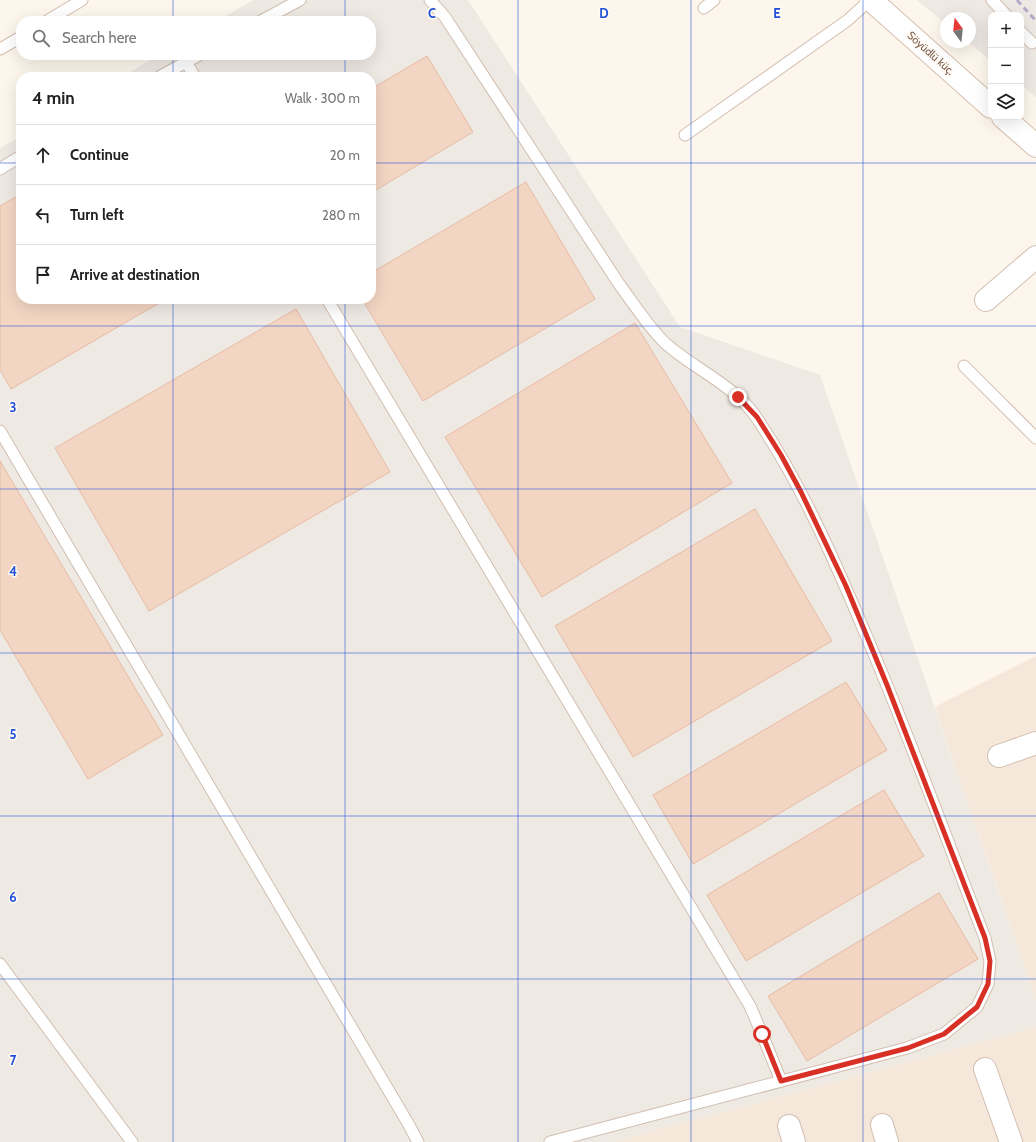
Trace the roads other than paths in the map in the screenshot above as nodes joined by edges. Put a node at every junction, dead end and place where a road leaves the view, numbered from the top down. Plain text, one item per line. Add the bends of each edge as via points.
1 (82, 0) edge
2 (300, 0) edge
3 (430, 0) edge
4 (714, 0) edge
5 (870, 0) edge
6 (992, 0) edge
7 (704, 8) dead end
8 (1003, 12) edge
9 (55, 16) edge
10 (271, 16) edge
11 (1024, 35) edge
12 (16, 40) edge
13 (1032, 43) dead end
14 (0, 49) edge
15 (190, 60) edge
16 (186, 62) junction
17 (168, 72) edge
18 (192, 72) edge
19 (988, 104) edge
20 (1006, 120) edge
21 (685, 135) dead end
22 (1036, 146) edge
23 (16, 159) edge
24 (0, 169) edge
25 (1036, 257) edge
26 (986, 300) dead end
27 (330, 304) edge
28 (964, 366) dead end
29 (0, 431) edge
30 (1036, 438) edge
31 (1036, 742) edge
32 (999, 756) dead end
33 (0, 964) edge
34 (985, 1069) dead end
35 (781, 1081) junction
36 (132, 1142) edge
37 (418, 1142) edge
38 (550, 1142) edge
39 (1011, 1142) edge

1 - 9 lane
2 - 10 lane
3 - 35 lane via 445,17 649,325 665,342 738,397 757,417 781,455 846,586 985,938 990,961 988,984 977,1007 944,1034 908,1048
4 - 7 lane
5 - 19 street, Söyüdlü küç.
5 - 21 lane via 848,20
6 - 8 lane
11 - 13 lane
12 - 14 lane
15 - 16 lane
16 - 17 lane
16 - 18 lane
20 - 22 street
23 - 24 lane
25 - 26 street
27 - 35 lane via 750,1006
28 - 30 lane
29 - 37 lane
31 - 32 street
33 - 36 lane
34 - 39 street
35 - 38 lane

